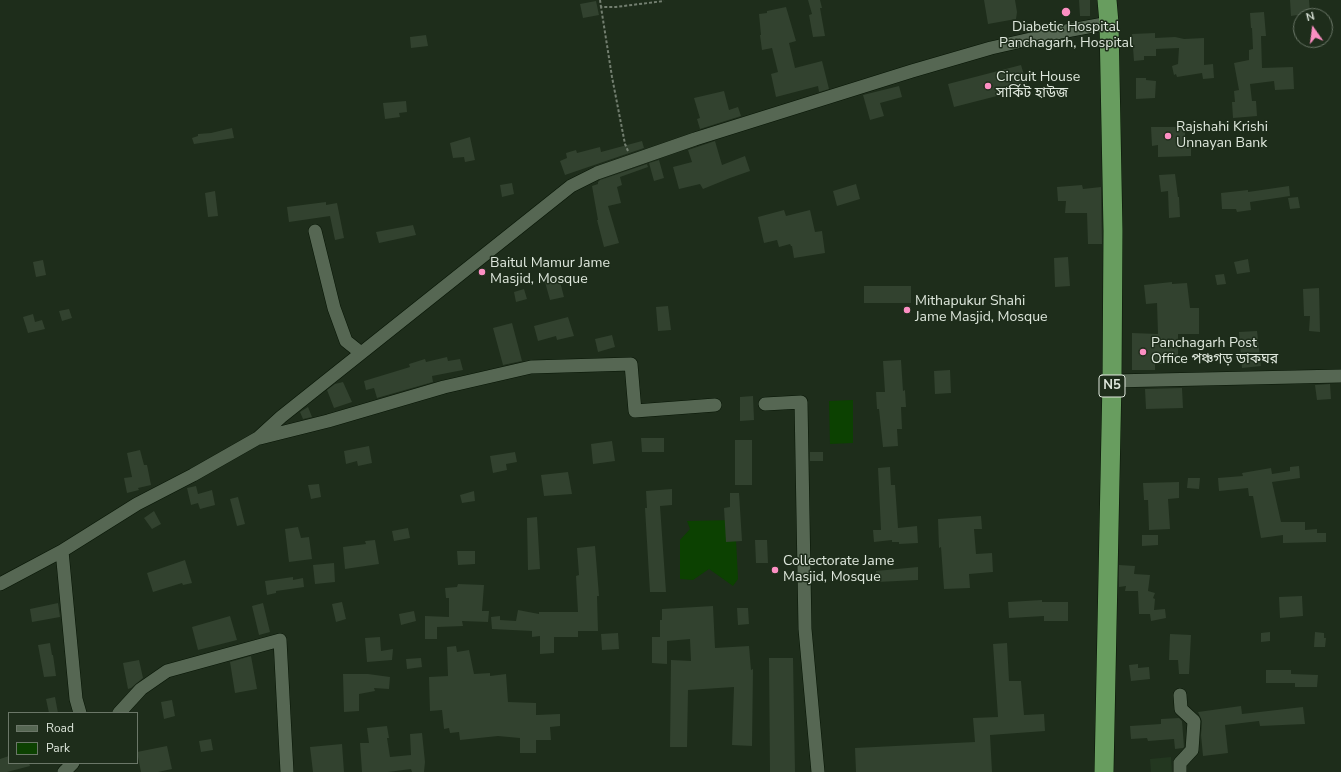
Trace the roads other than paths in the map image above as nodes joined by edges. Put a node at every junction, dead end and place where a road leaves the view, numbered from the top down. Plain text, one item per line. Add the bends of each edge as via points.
1 (1107, 0) edge
2 (1109, 24) junction
3 (315, 231) dead end
4 (361, 353) junction
5 (1341, 376) edge
6 (1112, 381) junction
7 (765, 404) dead end
8 (714, 405) dead end
9 (258, 438) junction
10 (62, 551) junction
11 (0, 584) edge
12 (1180, 696) dead end
13 (80, 712) edge
14 (120, 712) edge
15 (72, 764) edge
16 (64, 772) edge
17 (286, 772) edge
18 (818, 772) edge
19 (1104, 772) edge
20 (1180, 772) edge

1 - 2 highway, N5
2 - 4 street via 991,48 695,139 597,173 571,186
2 - 6 highway, N5 via 1113,231
3 - 4 street via 334,308 346,341
4 - 9 street
5 - 6 street
6 - 19 highway, N5
7 - 18 street via 801,402 805,629
8 - 9 street via 635,411 631,364 531,367 444,387 328,421
9 - 10 street via 137,504
10 - 11 street
10 - 13 street via 76,699
12 - 20 street via 1181,709 1194,721 1192,750 1180,763
14 - 17 street via 141,689 167,671 280,640
15 - 16 street

